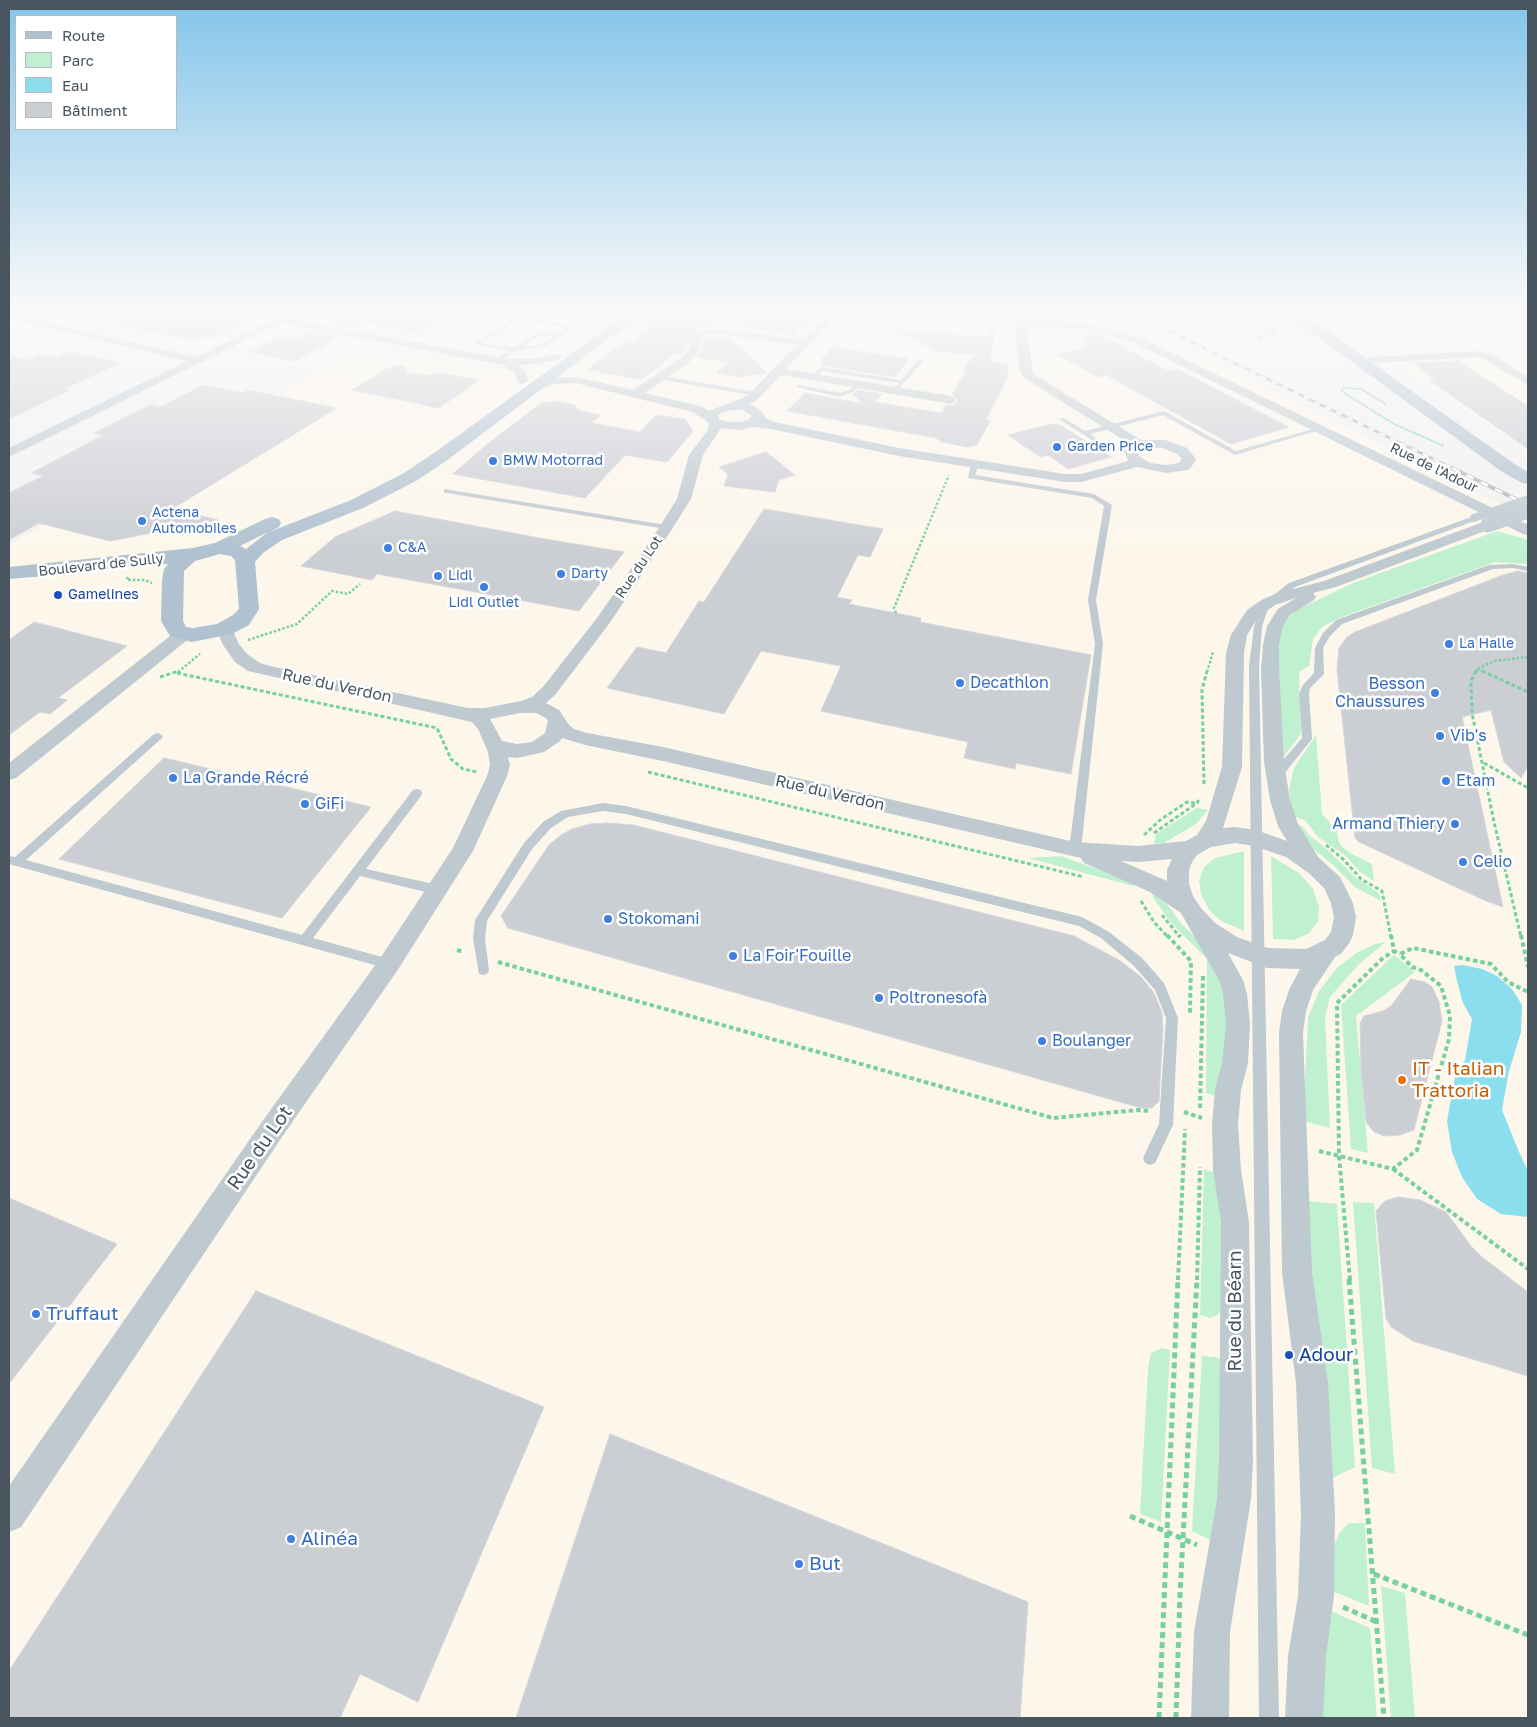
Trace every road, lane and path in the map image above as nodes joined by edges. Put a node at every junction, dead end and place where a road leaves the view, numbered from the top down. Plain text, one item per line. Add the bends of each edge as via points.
1 (128, 394) edge
2 (514, 394) edge
3 (517, 394) edge
4 (628, 394) edge
5 (717, 394) edge
6 (762, 394) edge
7 (925, 394) edge
8 (1057, 394) edge
9 (1244, 394) edge
10 (1344, 394) edge
11 (1369, 394) edge
12 (1405, 394) edge
13 (1419, 394) edge
14 (634, 395) joint
15 (950, 400) dead end
16 (754, 404) junction
17 (1390, 406) dead end
18 (718, 418) junction
19 (1062, 419) dead end
20 (771, 424) junction
21 (741, 426) junction
22 (1111, 427) junction
23 (1316, 430) junction
24 (1084, 433) junction
25 (1101, 444) dead end
26 (1139, 444) junction
27 (1450, 448) dead end
28 (9, 452) edge
29 (956, 461) junction
30 (1138, 462) junction
31 (1528, 472) edge
32 (1528, 479) edge
33 (1041, 481) junction
34 (447, 491) dead end
35 (1528, 499) edge
36 (1528, 511) edge
37 (666, 527) junction
38 (1528, 531) edge
39 (220, 548) junction
40 (193, 554) junction
41 (246, 561) junction
42 (1528, 569) edge
43 (9, 572) edge
44 (172, 580) junction
45 (360, 584) dead end
46 (1330, 584) junction
47 (9, 588) edge
48 (1269, 602) junction
49 (896, 614) dead end
50 (224, 629) junction
51 (185, 633) junction
52 (249, 640) dead end
53 (1528, 657) edge
54 (1477, 669) junction
55 (177, 673) dead end
56 (549, 691) junction
57 (1528, 692) edge
58 (524, 706) junction
59 (505, 711) junction
60 (468, 714) junction
61 (554, 716) junction
62 (158, 736) dead end
63 (492, 739) junction
64 (585, 739) junction
65 (534, 748) junction
66 (1483, 762) junction
67 (644, 771) dead end
68 (9, 773) edge
69 (498, 774) junction
70 (1276, 776) junction
71 (1528, 788) edge
72 (417, 793) dead end
73 (1256, 838) junction
74 (1197, 845) junction
75 (1075, 850) junction
76 (13, 861) edge
77 (1318, 868) junction
78 (357, 871) junction
79 (1088, 878) dead end
80 (1146, 880) junction
81 (438, 890) junction
82 (1188, 920) junction
83 (304, 940) junction
84 (457, 950) dead end
85 (1394, 951) dead end
86 (1326, 952) junction
87 (1258, 956) junction
88 (389, 964) junction
89 (483, 964) junction
90 (1528, 967) edge
91 (1203, 971) dead end
92 (1528, 992) edge
93 (1167, 1111) junction
94 (1208, 1123) junction
95 (1295, 1145) junction
96 (1339, 1156) junction
97 (1150, 1158) dead end
98 (1200, 1160) dead end
99 (1393, 1169) junction
100 (1528, 1269) edge
101 (1177, 1326) dead end
102 (9, 1514) edge
103 (1374, 1574) junction
104 (1528, 1634) edge
105 (1159, 1718) edge
106 (1176, 1718) edge
107 (1210, 1718) edge
108 (1269, 1718) edge
109 (1304, 1718) edge
110 (1384, 1718) edge

1 - 28 street
2 - 39 main road via 363,487 262,527
3 - 41 main road via 410,476 357,504 275,536
4 - 14 street
5 - 16 lane
6 - 16 street
7 - 15 street
8 - 22 street
9 - 23 street, Rue de l'Adour
10 - 27 path via 1394,424
11 - 17 path
12 - 32 main road
13 - 31 main road
14 - 18 street via 696,409
16 - 18 street
16 - 20 street via 762,421
16 - 21 street via 756,420
18 - 21 street via 722,429
18 - 37 street, Rue du Lot via 696,455 684,499
19 - 24 lane
20 - 21 street
20 - 29 street via 878,448
22 - 23 lane via 1164,413 1234,453
22 - 24 lane
22 - 26 street
23 - 38 street, Rue de l'Adour
24 - 25 lane
26 - 30 street via 1131,450
26 - 30 street via 1174,447 1189,459 1183,467 1166,469
29 - 33 street via 973,470
29 - 49 path via 894,608
30 - 33 street via 1080,478
33 - 75 lane via 1094,496 1108,505 1092,600 1099,644
34 - 37 lane
35 - 48 lane, bridge via 1304,580
36 - 46 street, bridge
37 - 56 street, Rue du Lot via 603,621
39 - 40 main road
39 - 41 main road via 241,553
40 - 43 main road, Boulevard de Sully
40 - 44 main road via 177,566
41 - 50 main road via 249,609 241,620
42 - 70 lane via 1492,567 1339,622 1319,648 1319,674 1306,687 1304,694 1307,739
44 - 47 main road, Boulevard de Sully via 129,573
44 - 51 main road via 172,621 174,627
45 - 52 path via 348,594 332,591 297,624
46 - 48 street
46 - 70 street via 1284,612 1272,633 1270,669
48 - 73 lane via 1260,616 1255,650
48 - 74 street via 1253,613 1239,635 1235,653 1232,767 1216,823
50 - 51 main road via 202,634
50 - 60 street, Rue du Verdon via 241,658 254,667
51 - 68 street
53 - 54 path via 1494,661
54 - 57 path
54 - 66 path via 1471,680 1472,713
55 - 69 path via 437,728 451,759 463,769
56 - 58 street, Rue du Lot via 538,701
56 - 61 street via 548,706
58 - 59 street
58 - 61 street via 539,707
59 - 60 street
59 - 63 street via 492,723
60 - 63 street via 478,718
61 - 64 street via 567,733
61 - 65 street via 555,733
62 - 76 lane
63 - 65 street via 507,750
63 - 69 street via 500,759
64 - 65 street
64 - 75 street, Rue du Verdon via 664,754
65 - 69 street via 511,760
66 - 71 path
66 - 90 path
67 - 79 path
69 - 81 street, Rue du Lot via 462,851
70 - 77 street via 1288,826 1299,846
72 - 78 lane
73 - 74 street, Rue du Verdon via 1221,836
73 - 77 street, Rue du Verdon via 1293,851
73 - 87 lane
74 - 75 street, Rue du Verdon via 1138,854
74 - 82 street via 1180,864 1178,877
75 - 80 street, Rue du Verdon
76 - 83 lane
77 - 86 street via 1336,889 1344,910 1342,935
78 - 81 lane
78 - 83 lane
80 - 82 street, Rue du Verdon via 1176,897
80 - 82 path via 1152,902
81 - 88 street, Rue du Lot
82 - 87 street, Rue du Verdon via 1208,929 1228,944
82 - 94 street, Rue du Béarn via 1222,963 1235,994 1238,1024 1237,1050 1228,1090
83 - 88 lane
84 - 89 path
85 - 96 path via 1337,1004
86 - 87 street, Rue du Verdon via 1300,960
86 - 95 street via 1308,974 1294,1011 1291,1033
87 - 108 lane
88 - 102 street, Rue du Lot
89 - 93 path via 1053,1118 1138,1110
89 - 93 lane via 479,939 481,920 528,846 547,825 565,814 586,809 626,810 1082,922 1105,935 1138,962 1160,987 1172,1018
91 - 94 path
92 - 99 path via 1508,982 1491,964 1413,948 1400,954 1412,967 1441,986 1450,1016 1449,1039 1417,1150
93 - 94 path via 1186,1112
93 - 97 lane via 1166,1125
94 - 107 street, Rue du Béarn via 1227,1170 1234,1222 1236,1462 1234,1499 1212,1632
95 - 96 path
95 - 109 street via 1297,1272 1312,1383 1318,1514 1316,1596 1307,1656
96 - 99 path
96 - 103 path
98 - 106 path
99 - 100 path
101 - 105 path
103 - 104 path
103 - 110 path

